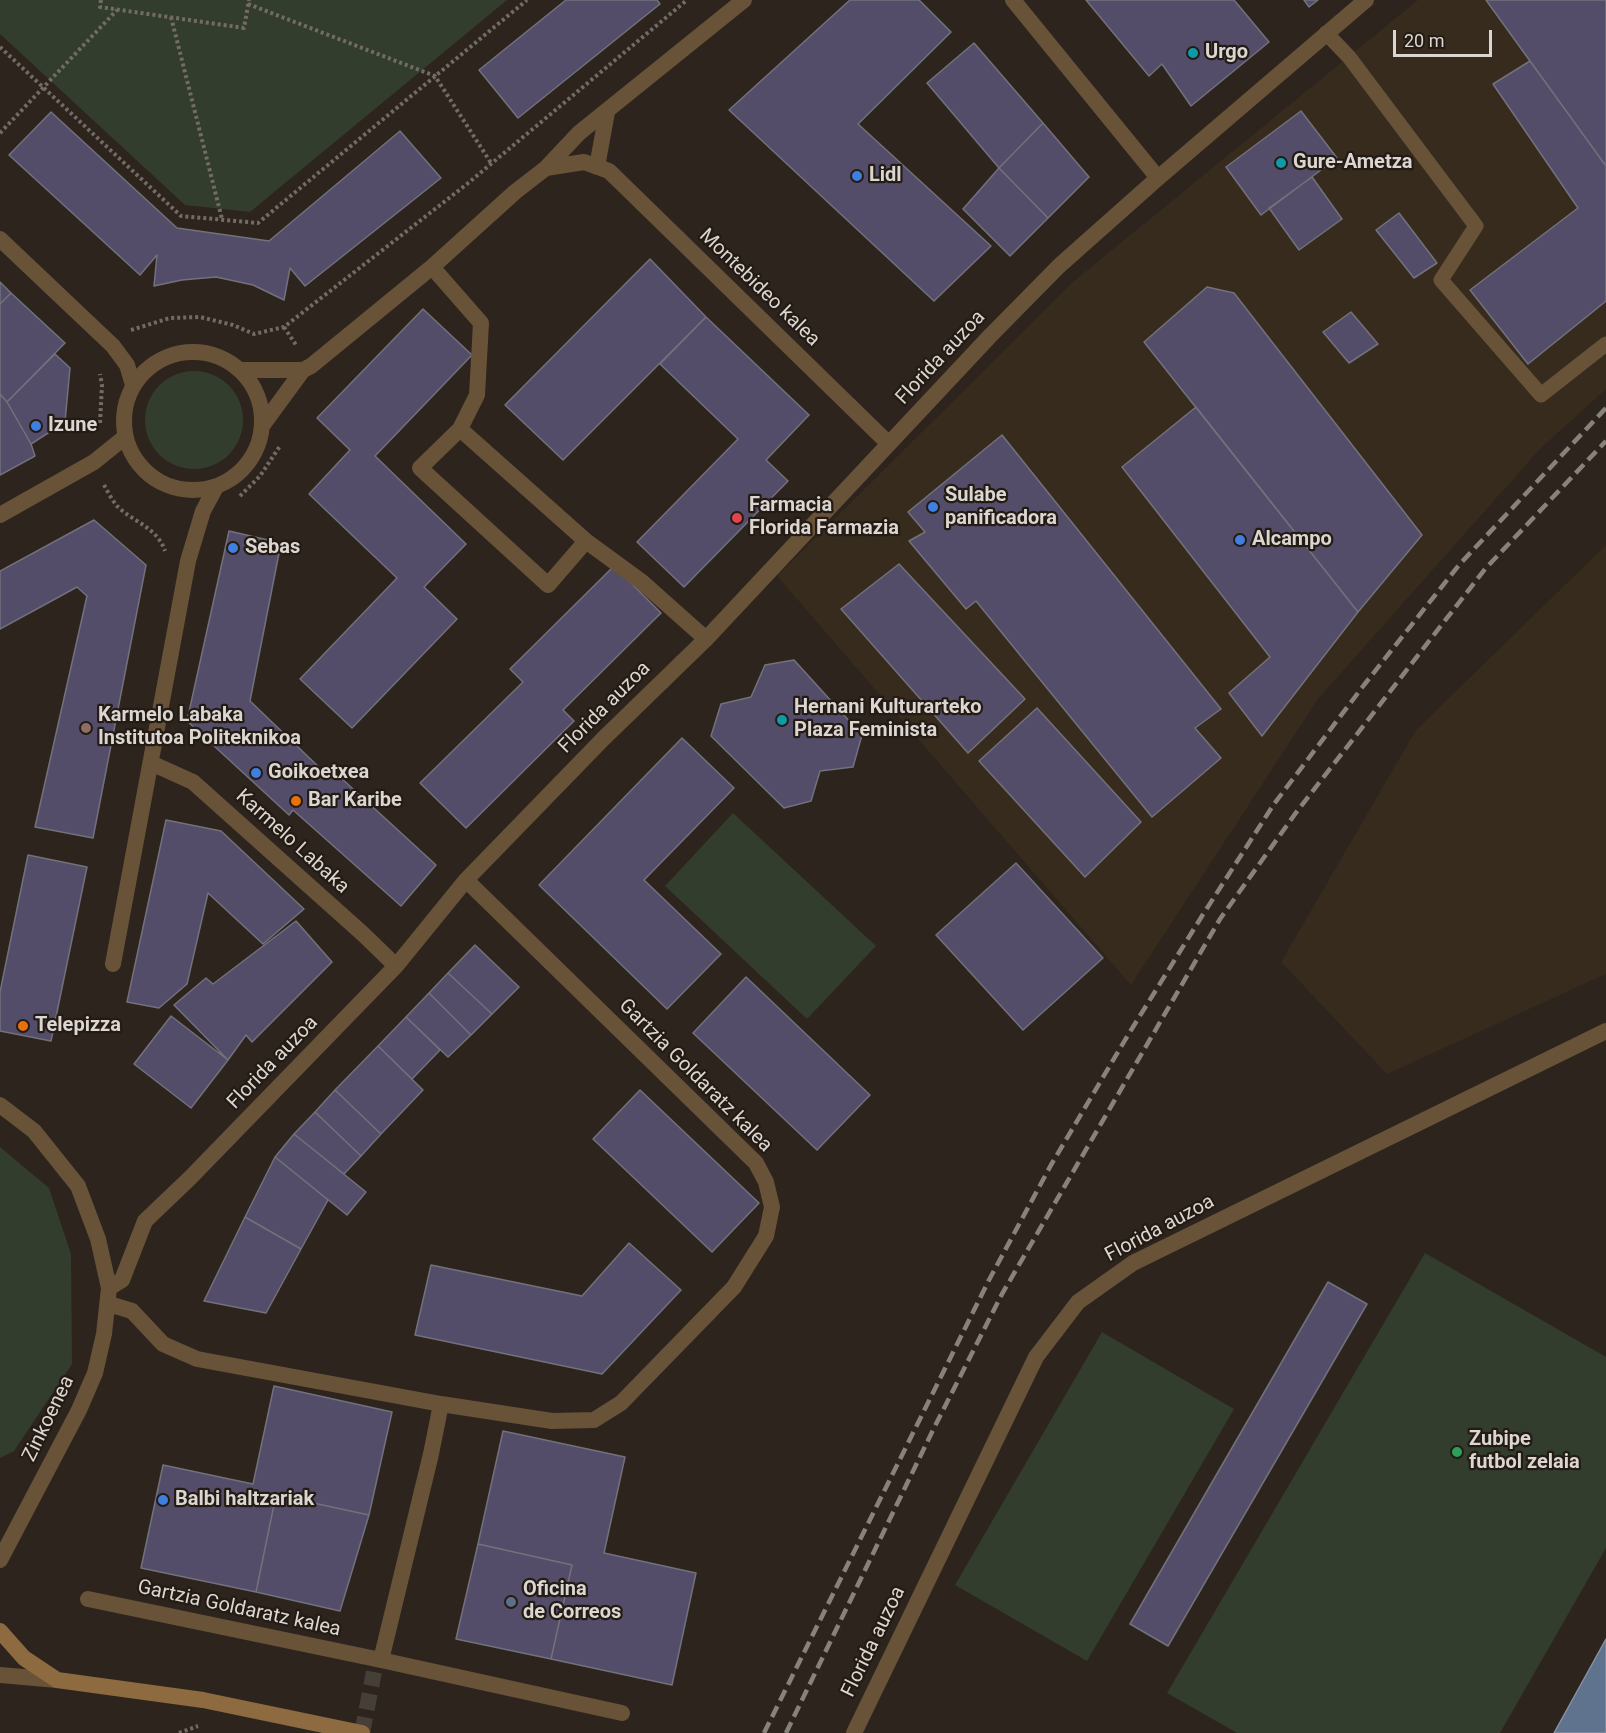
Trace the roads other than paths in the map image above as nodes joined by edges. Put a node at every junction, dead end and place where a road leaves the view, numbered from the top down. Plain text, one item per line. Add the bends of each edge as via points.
1 (744, 0) edge
2 (1013, 0) edge
3 (1366, 0) edge
4 (1326, 33) junction
5 (607, 112) junction
6 (597, 167) junction
7 (546, 168) junction
8 (1158, 178) junction
9 (0, 239) edge
10 (432, 267) junction
11 (1606, 344) edge
12 (307, 368) junction
13 (240, 370) junction
14 (133, 385) junction
15 (262, 426) junction
16 (460, 429) junction
17 (125, 436) junction
18 (890, 444) junction
19 (216, 487) junction
20 (0, 515) edge
21 (586, 541) junction
22 (706, 639) junction
23 (151, 763) junction
24 (466, 880) junction
25 (113, 964) dead end
26 (396, 966) junction
27 (1606, 1031) edge
28 (0, 1105) edge
29 (109, 1296) junction
30 (441, 1404) junction
31 (0, 1560) edge
32 (88, 1599) dead end
33 (0, 1631) edge
34 (381, 1659) junction
35 (0, 1675) edge
36 (57, 1680) junction
37 (622, 1713) dead end
38 (362, 1733) edge
39 (854, 1733) edge

1 - 5 street, Montebideo kalea
2 - 8 street
3 - 4 street, Florida auzoa
4 - 8 street, Florida auzoa
4 - 11 lane via 1349,57 1476,226 1441,280 1541,395
5 - 6 street
5 - 7 street, Montebideo kalea via 579,133
6 - 7 street, Montebideo kalea via 584,162
6 - 18 street, Montebideo kalea via 609,171
7 - 10 street, Montebideo kalea
8 - 18 street, Florida auzoa via 1059,266
9 - 14 street via 113,346 127,365
10 - 12 street, Montebideo kalea
10 - 16 street via 482,322 477,395
12 - 13 street
12 - 15 street, Montebideo kalea
13 - 14 street via 213,355 183,353 154,363
13 - 15 street via 257,395
14 - 17 street via 123,419
15 - 19 street via 259,442 243,470
16 - 21 street
16 - 21 street via 420,468 548,585
17 - 19 street via 137,463 159,482 187,490
17 - 20 street via 94,462
18 - 22 street, Florida auzoa
19 - 23 street via 203,511 188,561
21 - 22 street via 642,582
22 - 24 street, Florida auzoa
23 - 25 street
23 - 26 street, Karmelo Labaka via 193,782
24 - 26 street, Florida auzoa
24 - 30 street, Gartzia Goldaratz kalea via 756,1163 772,1207 766,1236 734,1287 621,1403 594,1420 552,1421
26 - 29 street, Florida auzoa via 145,1221 122,1280
27 - 39 street, Florida auzoa via 1133,1263 1078,1302 1036,1357
28 - 29 street via 34,1131 78,1186 98,1239
29 - 30 street, Gartzia Goldaratz kalea via 132,1311 164,1344 197,1359
29 - 31 street, Zinkoenea via 95,1373
30 - 34 street
32 - 34 street, Gartzia Goldaratz kalea
33 - 36 main road via 24,1658
34 - 37 street, Gartzia Goldaratz kalea
35 - 36 street
36 - 38 main road via 203,1700

